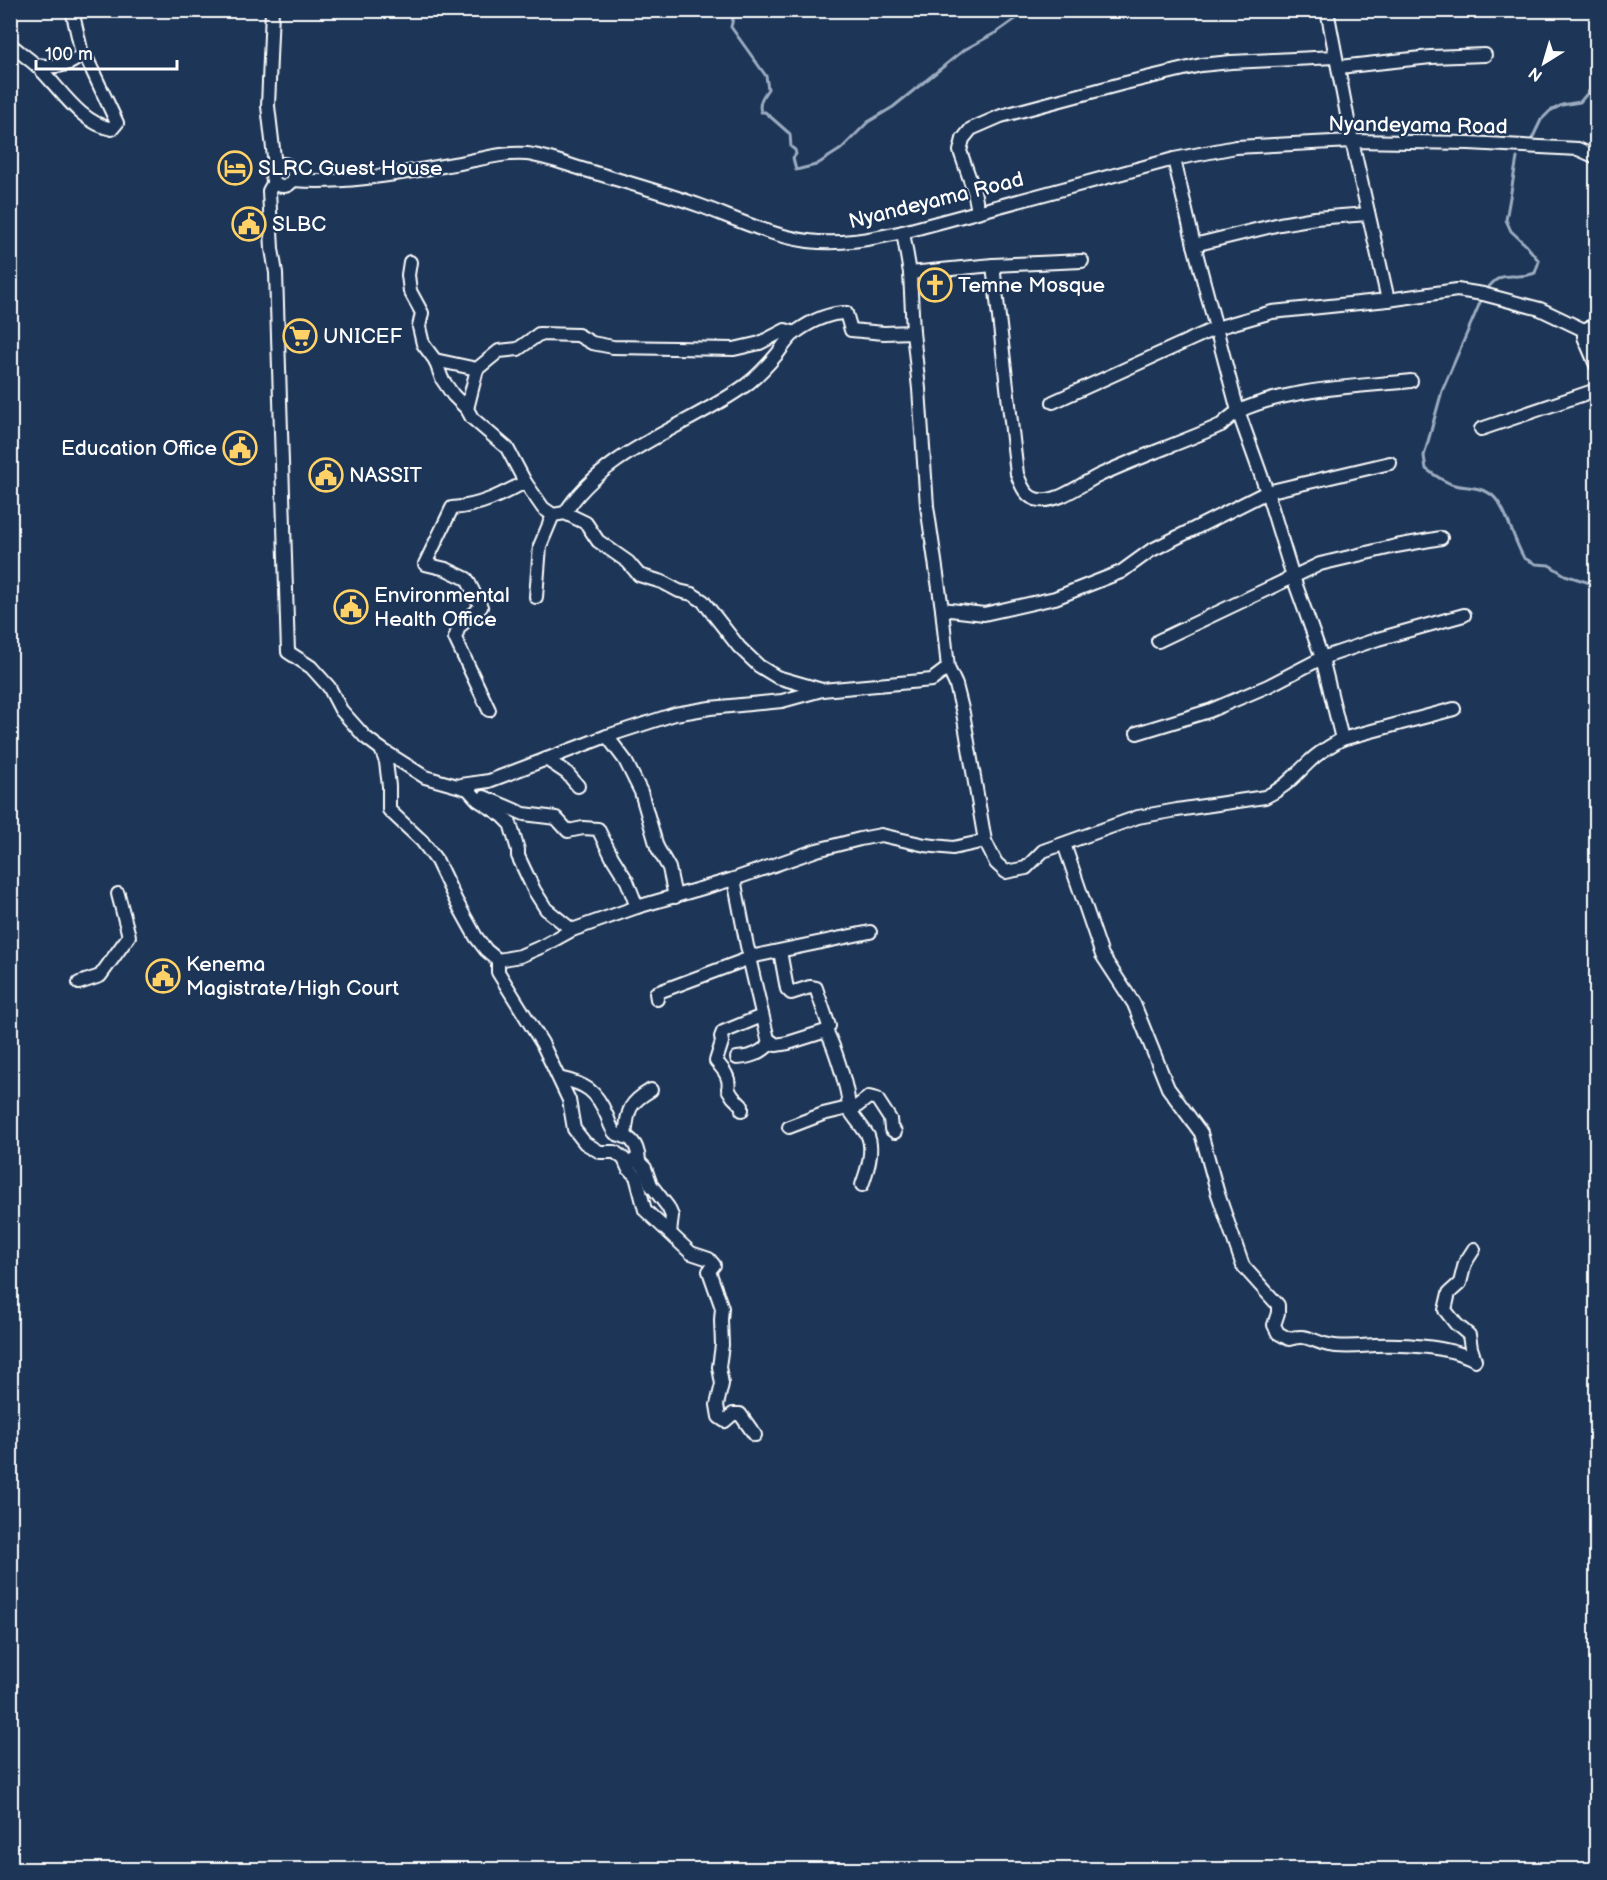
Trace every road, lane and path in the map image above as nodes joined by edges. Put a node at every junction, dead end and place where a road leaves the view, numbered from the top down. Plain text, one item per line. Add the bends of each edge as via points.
1 (72, 10) edge
2 (272, 10) edge
3 (1327, 10) edge
4 (10, 44) edge
5 (82, 54) junction
6 (1485, 55) dead end
7 (1337, 62) junction
8 (37, 65) junction
9 (1352, 141) junction
10 (1596, 157) edge
11 (1174, 159) junction
12 (275, 166) junction
13 (293, 180) junction
14 (274, 182) junction
15 (978, 211) junction
16 (1368, 214) junction
17 (903, 232) junction
18 (1194, 245) junction
19 (1082, 261) dead end
20 (410, 262) dead end
21 (993, 265) junction
22 (910, 273) junction
23 (1388, 300) junction
24 (1596, 324) edge
25 (1216, 328) junction
26 (1584, 330) junction
27 (913, 332) junction
28 (795, 333) junction
29 (435, 360) junction
30 (1596, 365) edge
31 (477, 369) junction
32 (1411, 381) dead end
33 (1596, 390) edge
34 (1053, 402) dead end
35 (467, 409) junction
36 (1238, 411) junction
37 (1481, 429) dead end
38 (1390, 463) dead end
39 (525, 482) junction
40 (1267, 492) junction
41 (559, 514) junction
42 (1441, 538) dead end
43 (1293, 577) junction
44 (536, 597) dead end
45 (942, 609) junction
46 (1464, 615) dead end
47 (1158, 641) dead end
48 (1322, 658) junction
49 (948, 668) junction
50 (822, 690) junction
51 (1454, 709) dead end
52 (489, 710) dead end
53 (1137, 733) dead end
54 (607, 736) junction
55 (1342, 739) junction
56 (381, 749) junction
57 (564, 753) junction
58 (546, 759) junction
59 (565, 771) junction
60 (455, 786) junction
61 (578, 786) dead end
62 (468, 789) junction
63 (985, 842) junction
64 (1064, 844) junction
65 (734, 879) junction
66 (118, 894) dead end
67 (675, 897) junction
68 (637, 907) junction
69 (572, 930) junction
70 (870, 932) dead end
71 (780, 951) junction
72 (750, 955) junction
73 (498, 960) junction
74 (79, 983) dead end
75 (657, 999) dead end
76 (762, 1016) junction
77 (826, 1031) junction
78 (772, 1042) junction
79 (737, 1058) dead end
80 (559, 1078) junction
81 (651, 1090) dead end
82 (848, 1108) junction
83 (742, 1110) dead end
84 (789, 1127) dead end
85 (895, 1132) dead end
86 (625, 1137) junction
87 (624, 1159) junction
88 (639, 1162) junction
89 (862, 1185) dead end
90 (670, 1233) junction
91 (1474, 1249) dead end
92 (755, 1435) dead end

1 - 5 street
2 - 12 street via 268,106
3 - 7 street
4 - 8 street
5 - 8 street via 74,62 58,67
5 - 8 street via 117,123 112,129 84,115
6 - 7 street
7 - 9 street
7 - 15 street via 1201,65 1001,116 971,129 960,151
9 - 10 street, Nyandeyama Road via 1469,142 1578,149
9 - 11 street, Nyandeyama Road via 1236,147
9 - 16 street
11 - 15 street, Nyandeyama Road
11 - 18 street
12 - 13 street via 288,165 294,171
12 - 14 street via 271,174
13 - 14 street via 286,186
13 - 17 street, Nyandeyama Road via 349,179 499,154 525,154 658,191 784,237 843,243
14 - 56 street via 269,191 276,273 288,652 311,667 365,737
15 - 17 street, Nyandeyama Road
16 - 18 street via 1280,224
16 - 23 street
17 - 22 street
18 - 25 street
19 - 21 street
20 - 29 street via 408,275 422,313 419,327 423,344
21 - 22 street
21 - 36 street via 1017,474 1029,496 1038,500 1055,498 1221,425
22 - 27 street
23 - 25 street via 1272,312
23 - 26 street via 1457,290 1540,309
24 - 26 street
25 - 34 street
25 - 36 street
26 - 30 street
27 - 28 street via 851,330 846,313 834,313
27 - 45 street via 927,506
28 - 31 street via 785,330 760,343 734,349 613,347 592,343 578,335 539,334 518,350 499,351
28 - 41 street via 752,381 720,404 621,459 588,483
29 - 31 street
29 - 35 street via 442,379
31 - 35 street
32 - 36 street via 1302,393
33 - 37 street
35 - 39 street via 507,448
36 - 40 street
38 - 40 street
39 - 41 street via 543,508
39 - 52 street via 489,501 453,508 425,564 467,579 481,607 459,627 454,638
40 - 43 street
40 - 45 street via 1150,551 1121,572 1055,598 984,614
41 - 44 street via 540,546
41 - 50 street via 586,523 598,541 639,575 703,601 759,666 777,677
42 - 43 street via 1348,556
43 - 47 street
43 - 48 street
45 - 49 street
46 - 48 street
48 - 53 street via 1209,711
48 - 55 street
49 - 50 street via 932,680
49 - 63 street via 963,712
50 - 54 street via 783,701 675,714
51 - 55 street
54 - 57 street
54 - 67 street via 641,792 657,847 669,868
55 - 64 street via 1311,760 1278,791 1265,797 1137,817
56 - 60 street via 424,777
56 - 73 street via 389,786 388,810 437,861 476,937
57 - 58 street
57 - 59 street
58 - 59 street
58 - 60 street via 489,781
59 - 61 street
60 - 62 street
62 - 68 street via 524,814 556,818 568,831 598,829
62 - 69 street via 510,823 518,856 534,890 546,909
63 - 64 street via 996,863 1006,872 1026,868 1043,851
63 - 65 street via 953,848 881,835 817,850
64 - 91 street via 1102,955 1137,1011 1168,1088 1201,1134 1243,1266 1278,1305 1274,1325 1278,1333 1289,1339 1308,1337 1329,1345 1436,1349 1463,1353 1475,1360 1469,1335 1445,1310 1449,1293 1460,1283
65 - 67 street
65 - 72 street
66 - 74 street via 129,936 100,976
67 - 68 street
68 - 69 street
69 - 73 street via 520,956
70 - 71 street
71 - 72 street
71 - 77 street via 787,989 791,993 816,988 829,1026
72 - 75 street via 656,993
72 - 76 street
73 - 80 street via 498,972
76 - 78 street
76 - 83 street via 723,1032 721,1037 716,1061 725,1071 728,1089
77 - 78 street via 788,1043
77 - 82 street
78 - 79 street via 751,1057
80 - 86 street via 595,1093 614,1132
80 - 87 street via 569,1100 574,1128 585,1143 600,1152 615,1152
81 - 86 street via 632,1106 626,1117
82 - 84 street
82 - 85 street via 868,1097 877,1099
82 - 89 street via 870,1143
86 - 88 street via 635,1145
87 - 88 street
87 - 90 street via 636,1176 645,1210
88 - 90 street via 672,1216
90 - 92 street via 691,1253 709,1259 714,1265 709,1271 722,1308 719,1417 724,1421 740,1414

